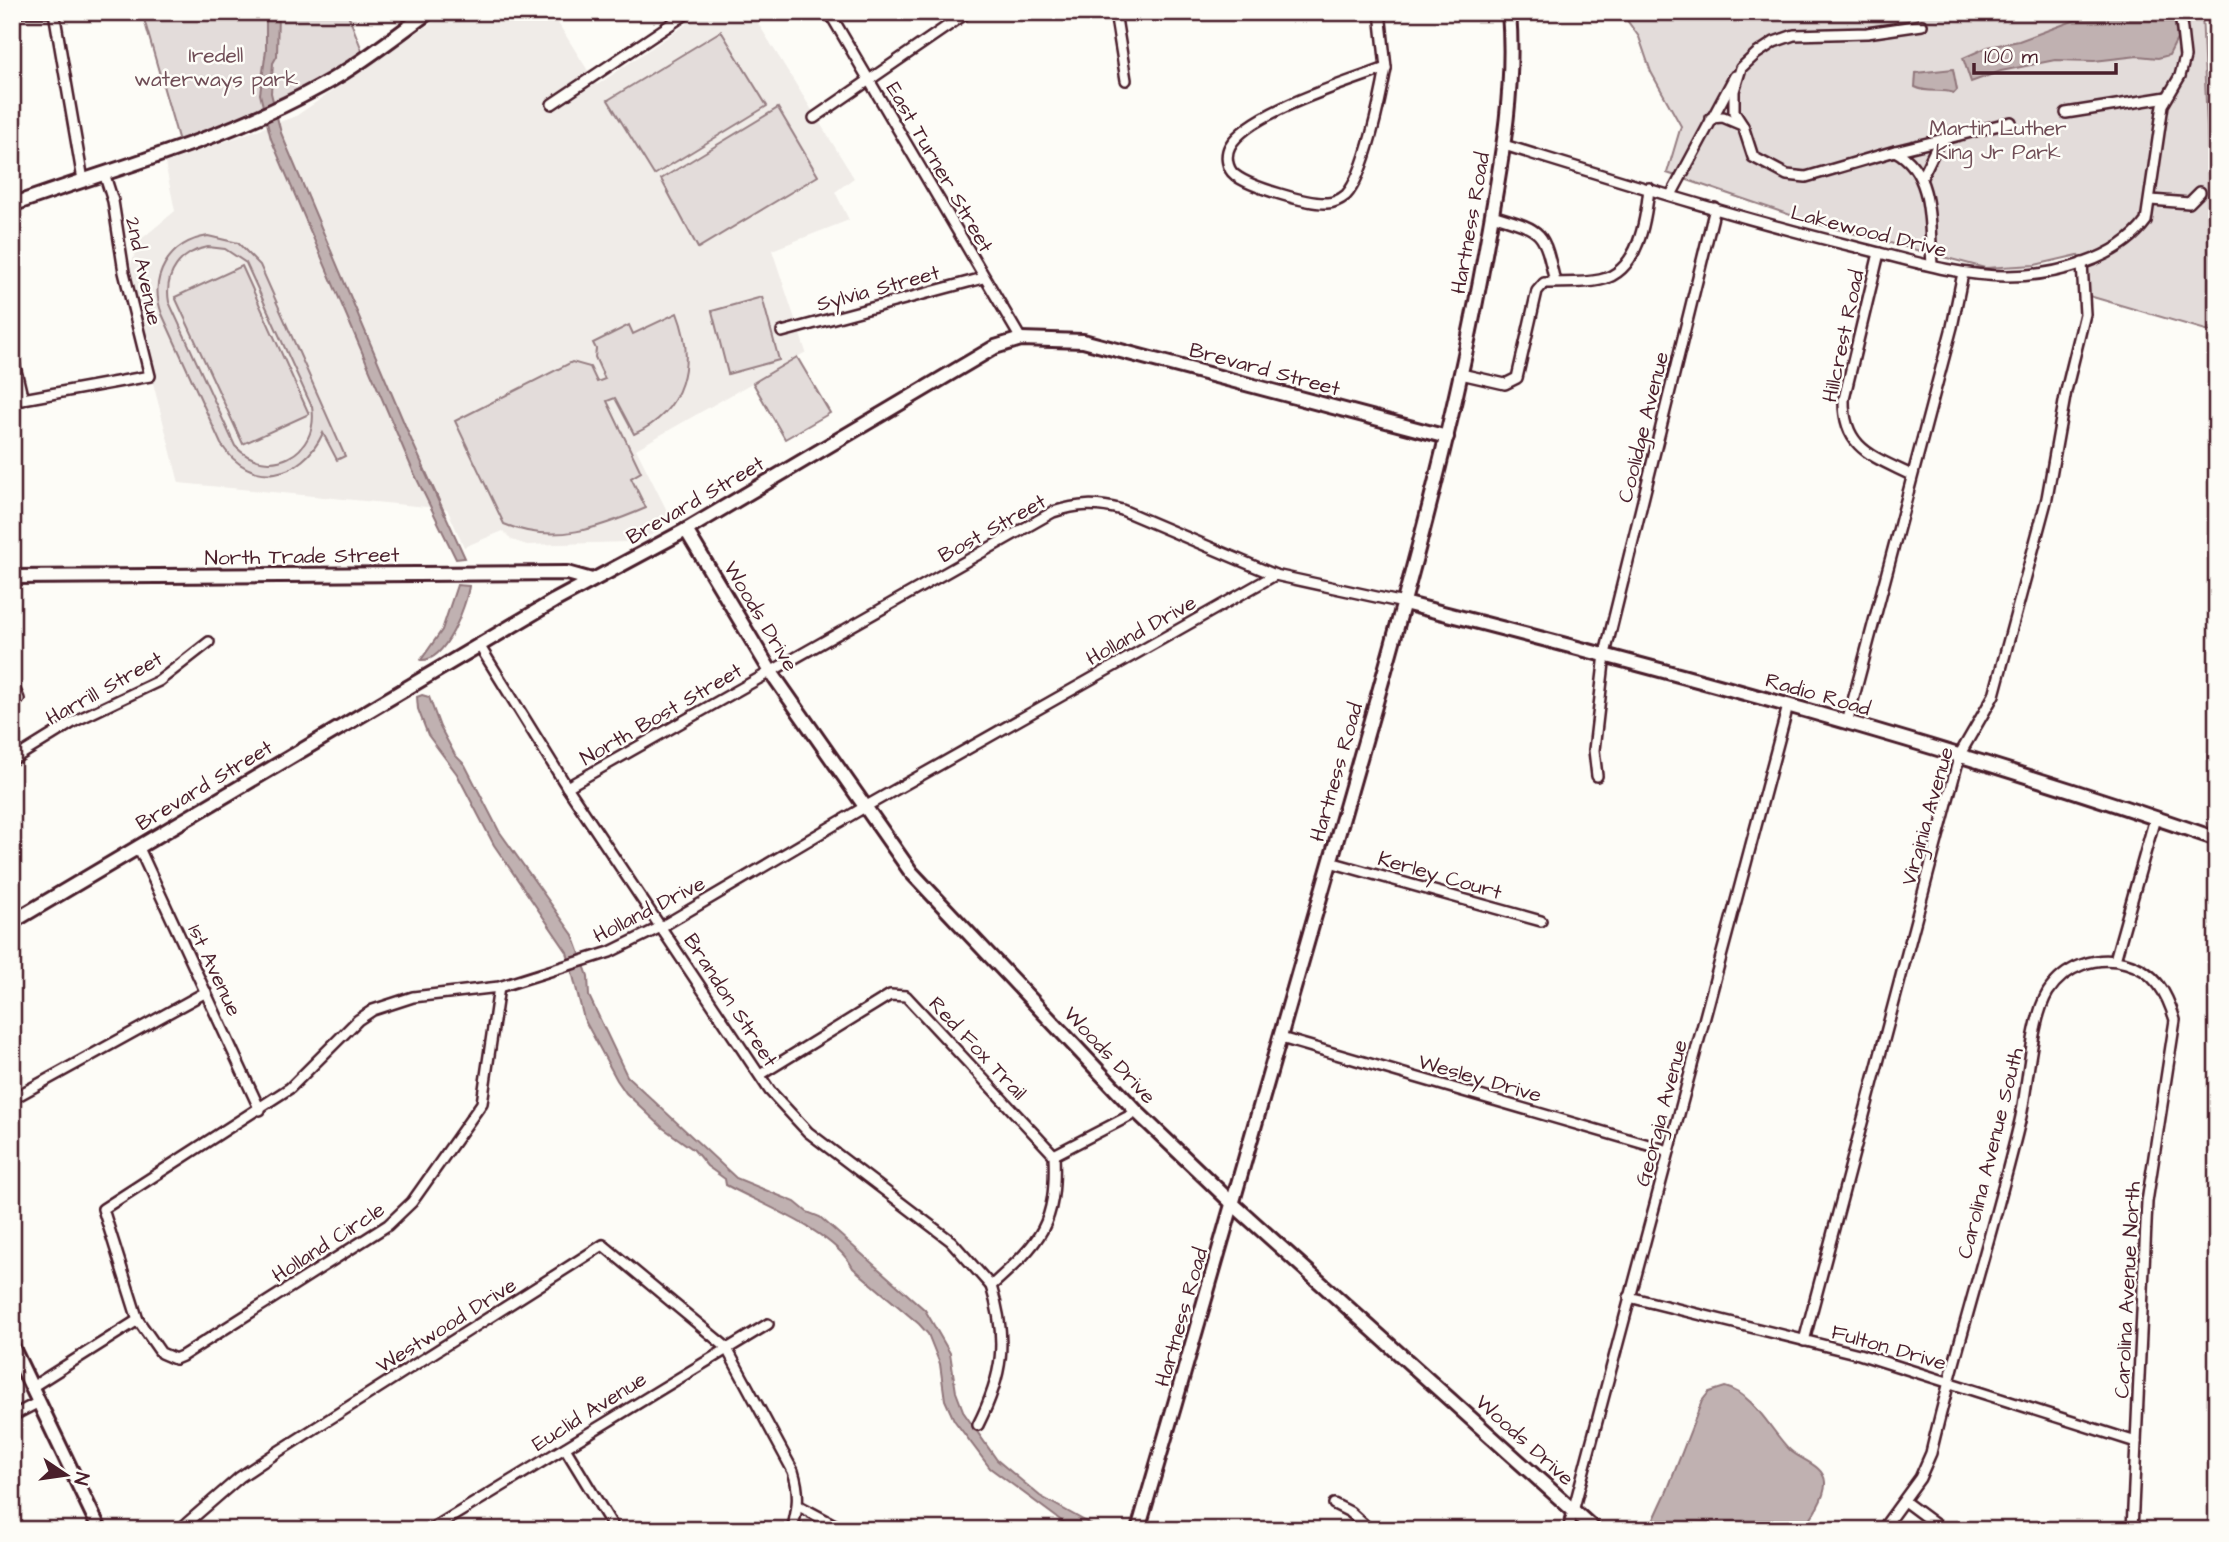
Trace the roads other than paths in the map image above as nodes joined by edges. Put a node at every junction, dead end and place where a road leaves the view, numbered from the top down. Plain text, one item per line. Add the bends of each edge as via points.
1 (17, 12) edge
2 (54, 12) edge
3 (429, 12) edge
4 (689, 12) edge
5 (829, 12) edge
6 (968, 12) edge
7 (1115, 12) edge
8 (1380, 12) edge
9 (1509, 12) edge
10 (2180, 12) edge
11 (1922, 25) dead end
12 (1386, 68) junction
13 (1741, 68) junction
14 (1126, 80) dead end
15 (870, 82) junction
16 (2167, 97) junction
17 (552, 104) dead end
18 (2066, 113) dead end
19 (814, 118) dead end
20 (1710, 118) junction
21 (2011, 122) dead end
22 (1743, 126) junction
23 (1940, 140) junction
24 (1504, 145) junction
25 (1895, 151) junction
26 (103, 173) junction
27 (1922, 177) junction
28 (83, 180) junction
29 (1649, 188) junction
30 (2200, 192) dead end
31 (1671, 195) junction
32 (2151, 200) junction
33 (12, 205) edge
34 (1715, 208) junction
35 (1492, 215) junction
36 (1879, 253) junction
37 (2082, 262) junction
38 (1932, 265) junction
39 (1964, 272) junction
40 (983, 278) junction
41 (1555, 282) junction
42 (782, 332) dead end
43 (1021, 339) junction
44 (12, 354) edge
45 (1461, 374) junction
46 (23, 400) junction
47 (12, 401) edge
48 (1447, 437) junction
49 (1912, 475) junction
50 (686, 530) junction
51 (1276, 575) junction
52 (12, 577) edge
53 (592, 580) junction
54 (1404, 603) junction
55 (209, 642) dead end
56 (479, 645) junction
57 (1605, 654) junction
58 (771, 672) junction
59 (12, 683) edge
60 (19, 699) dead end
61 (1788, 706) junction
62 (1847, 723) junction
63 (1960, 754) junction
64 (12, 760) edge
65 (1597, 776) dead end
66 (567, 787) junction
67 (863, 807) junction
68 (2155, 818) junction
69 (2217, 839) edge
70 (138, 846) junction
71 (1330, 862) junction
72 (12, 922) edge
73 (1541, 922) dead end
74 (661, 927) junction
75 (2115, 960) junction
76 (499, 987) junction
77 (206, 992) junction
78 (1281, 1038) junction
79 (760, 1075) junction
80 (12, 1099) edge
81 (260, 1110) junction
82 (1137, 1112) junction
83 (1669, 1151) junction
84 (1054, 1155) junction
85 (1234, 1205) junction
86 (991, 1286) junction
87 (1629, 1297) junction
88 (138, 1320) junction
89 (768, 1324) dead end
90 (1804, 1340) junction
91 (12, 1346) edge
92 (726, 1347) junction
93 (1948, 1382) junction
94 (32, 1387) junction
95 (39, 1402) junction
96 (12, 1416) edge
97 (978, 1425) dead end
98 (2136, 1442) junction
99 (565, 1448) junction
100 (1904, 1501) junction
101 (1334, 1504) dead end
102 (799, 1506) junction
103 (1572, 1508) junction
104 (100, 1530) edge
105 (179, 1530) edge
106 (430, 1530) edge
107 (615, 1530) edge
108 (792, 1530) edge
109 (844, 1530) edge
110 (1138, 1530) edge
111 (1370, 1530) edge
112 (1568, 1530) edge
113 (1595, 1530) edge
114 (1882, 1530) edge
115 (1942, 1530) edge
116 (2133, 1530) edge

1 - 2 street
2 - 28 street
3 - 26 street via 354,66 273,111
4 - 17 street
5 - 15 street, East Turner Street
6 - 15 street
7 - 14 street
8 - 12 street
9 - 24 street, Hartness Road via 1511,96
10 - 16 street, Lakewood Drive via 2185,57
11 - 13 street via 1867,33 1794,35 1774,42
12 - 12 street via 1279,109 1258,123 1229,148 1227,161 1233,173 1244,181 1315,202 1331,203 1345,196 1363,156
13 - 20 street
13 - 22 street via 1734,113
15 - 19 street
15 - 40 street, East Turner Street
16 - 18 street
16 - 32 street, Lakewood Drive
20 - 22 street via 1723,117
20 - 31 street
21 - 23 street
22 - 25 street via 1753,157 1787,175 1807,177
23 - 25 street
23 - 27 street
24 - 29 street, Lakewood Drive
24 - 35 street, Hartness Road
25 - 27 street
26 - 28 street
26 - 46 street, 2nd Avenue via 150,376
27 - 38 street
28 - 33 street
29 - 31 street, Lakewood Drive
29 - 41 street via 1644,231 1614,274 1603,280
30 - 32 street via 2189,203
31 - 34 street, Lakewood Drive
32 - 37 street, Lakewood Drive via 2137,234
34 - 36 street, Lakewood Drive
34 - 57 street, Coolidge Avenue
35 - 41 street via 1539,233
35 - 45 street, Hartness Road
36 - 38 street, Lakewood Drive
36 - 49 street, Hillcrest Road via 1844,399 1844,420 1851,439 1866,453
37 - 39 street, Lakewood Drive via 2008,276
37 - 63 street, Virginia Avenue via 2085,314 2048,498 1994,695
38 - 39 street, Lakewood Drive
39 - 49 street
40 - 42 street, Sylvia Street
40 - 43 street, East Turner Street
41 - 45 street via 1545,283 1537,291 1514,382
43 - 48 street, Brevard Street via 1093,343
43 - 50 street, Brevard Street via 995,347
44 - 46 street
45 - 48 street, Hartness Road
46 - 47 street
48 - 54 street, Hartness Road
49 - 62 street
50 - 53 street, Brevard Street
50 - 58 street, Woods Drive
51 - 54 street, Bost Street
51 - 58 street, Bost Street via 1122,510 1076,505 1053,512
51 - 67 street, Holland Drive
52 - 53 street, North Trade Street via 567,573
53 - 56 street, Brevard Street
54 - 57 street, Radio Road
54 - 71 street, Hartness Road
55 - 64 street, Harrill Street via 159,681 75,721
56 - 66 street, Brandon Street
56 - 70 street, Brevard Street
57 - 61 street, Radio Road
57 - 65 street, Coolidge Avenue via 1594,750
58 - 66 street, North Bost Street
58 - 67 street, Woods Drive
59 - 60 street
61 - 62 street, Radio Road
61 - 83 street, Georgia Avenue
62 - 63 street, Radio Road
63 - 68 street, Radio Road
63 - 90 street, Virginia Avenue
66 - 74 street, Brandon Street
67 - 74 street, Holland Drive
67 - 82 street, Woods Drive via 911,872
68 - 69 street, Radio Road
68 - 75 street
70 - 72 street, Brevard Street
70 - 77 street, 1st Avenue
71 - 73 street, Kerley Court
71 - 78 street, Hartness Road
74 - 76 street, Holland Drive via 586,960
74 - 79 street, Brandon Street
75 - 93 street, Carolina Avenue South via 2095,960 2059,978 2039,1014 2010,1162
75 - 98 street, Carolina Avenue North via 2137,966 2155,979 2169,998 2175,1020 2147,1202
76 - 81 street, Holland Drive via 413,997 373,1010
76 - 88 street, Holland Circle via 482,1103 401,1214 183,1356 167,1358
77 - 80 street
77 - 81 street, 1st Avenue
78 - 83 street, Wesley Drive
78 - 85 street, Hartness Road
79 - 84 street, Red Fox Trail via 890,995 906,996
79 - 86 street, Brandon Street via 808,1132 951,1241
81 - 88 street, Holland Drive via 103,1209
82 - 84 street
82 - 85 street, Woods Drive
83 - 87 street, Georgia Avenue
84 - 86 street via 1056,1188 1051,1213 1031,1250
85 - 103 street, Woods Drive
85 - 110 street, Hartness Road
86 - 97 street via 1001,1317 1003,1349 997,1380
87 - 90 street, Fulton Drive
87 - 103 street, Georgia Avenue
88 - 94 street
89 - 92 street, Euclid Avenue
90 - 93 street, Fulton Drive
91 - 94 street
92 - 99 street, Euclid Avenue
92 - 102 street via 793,1471
92 - 105 street, Westwood Drive via 603,1245 249,1471
93 - 98 street, Fulton Drive
93 - 100 street, Carolina Avenue South via 1931,1454
94 - 95 street
95 - 96 street
95 - 104 street
98 - 116 street, Carolina Avenue North
99 - 106 street, Euclid Avenue
99 - 107 street
100 - 114 street, Carolina Avenue South
100 - 115 street
101 - 111 street
102 - 108 street
102 - 109 street
103 - 112 street, Georgia Avenue
103 - 113 street, Woods Drive

